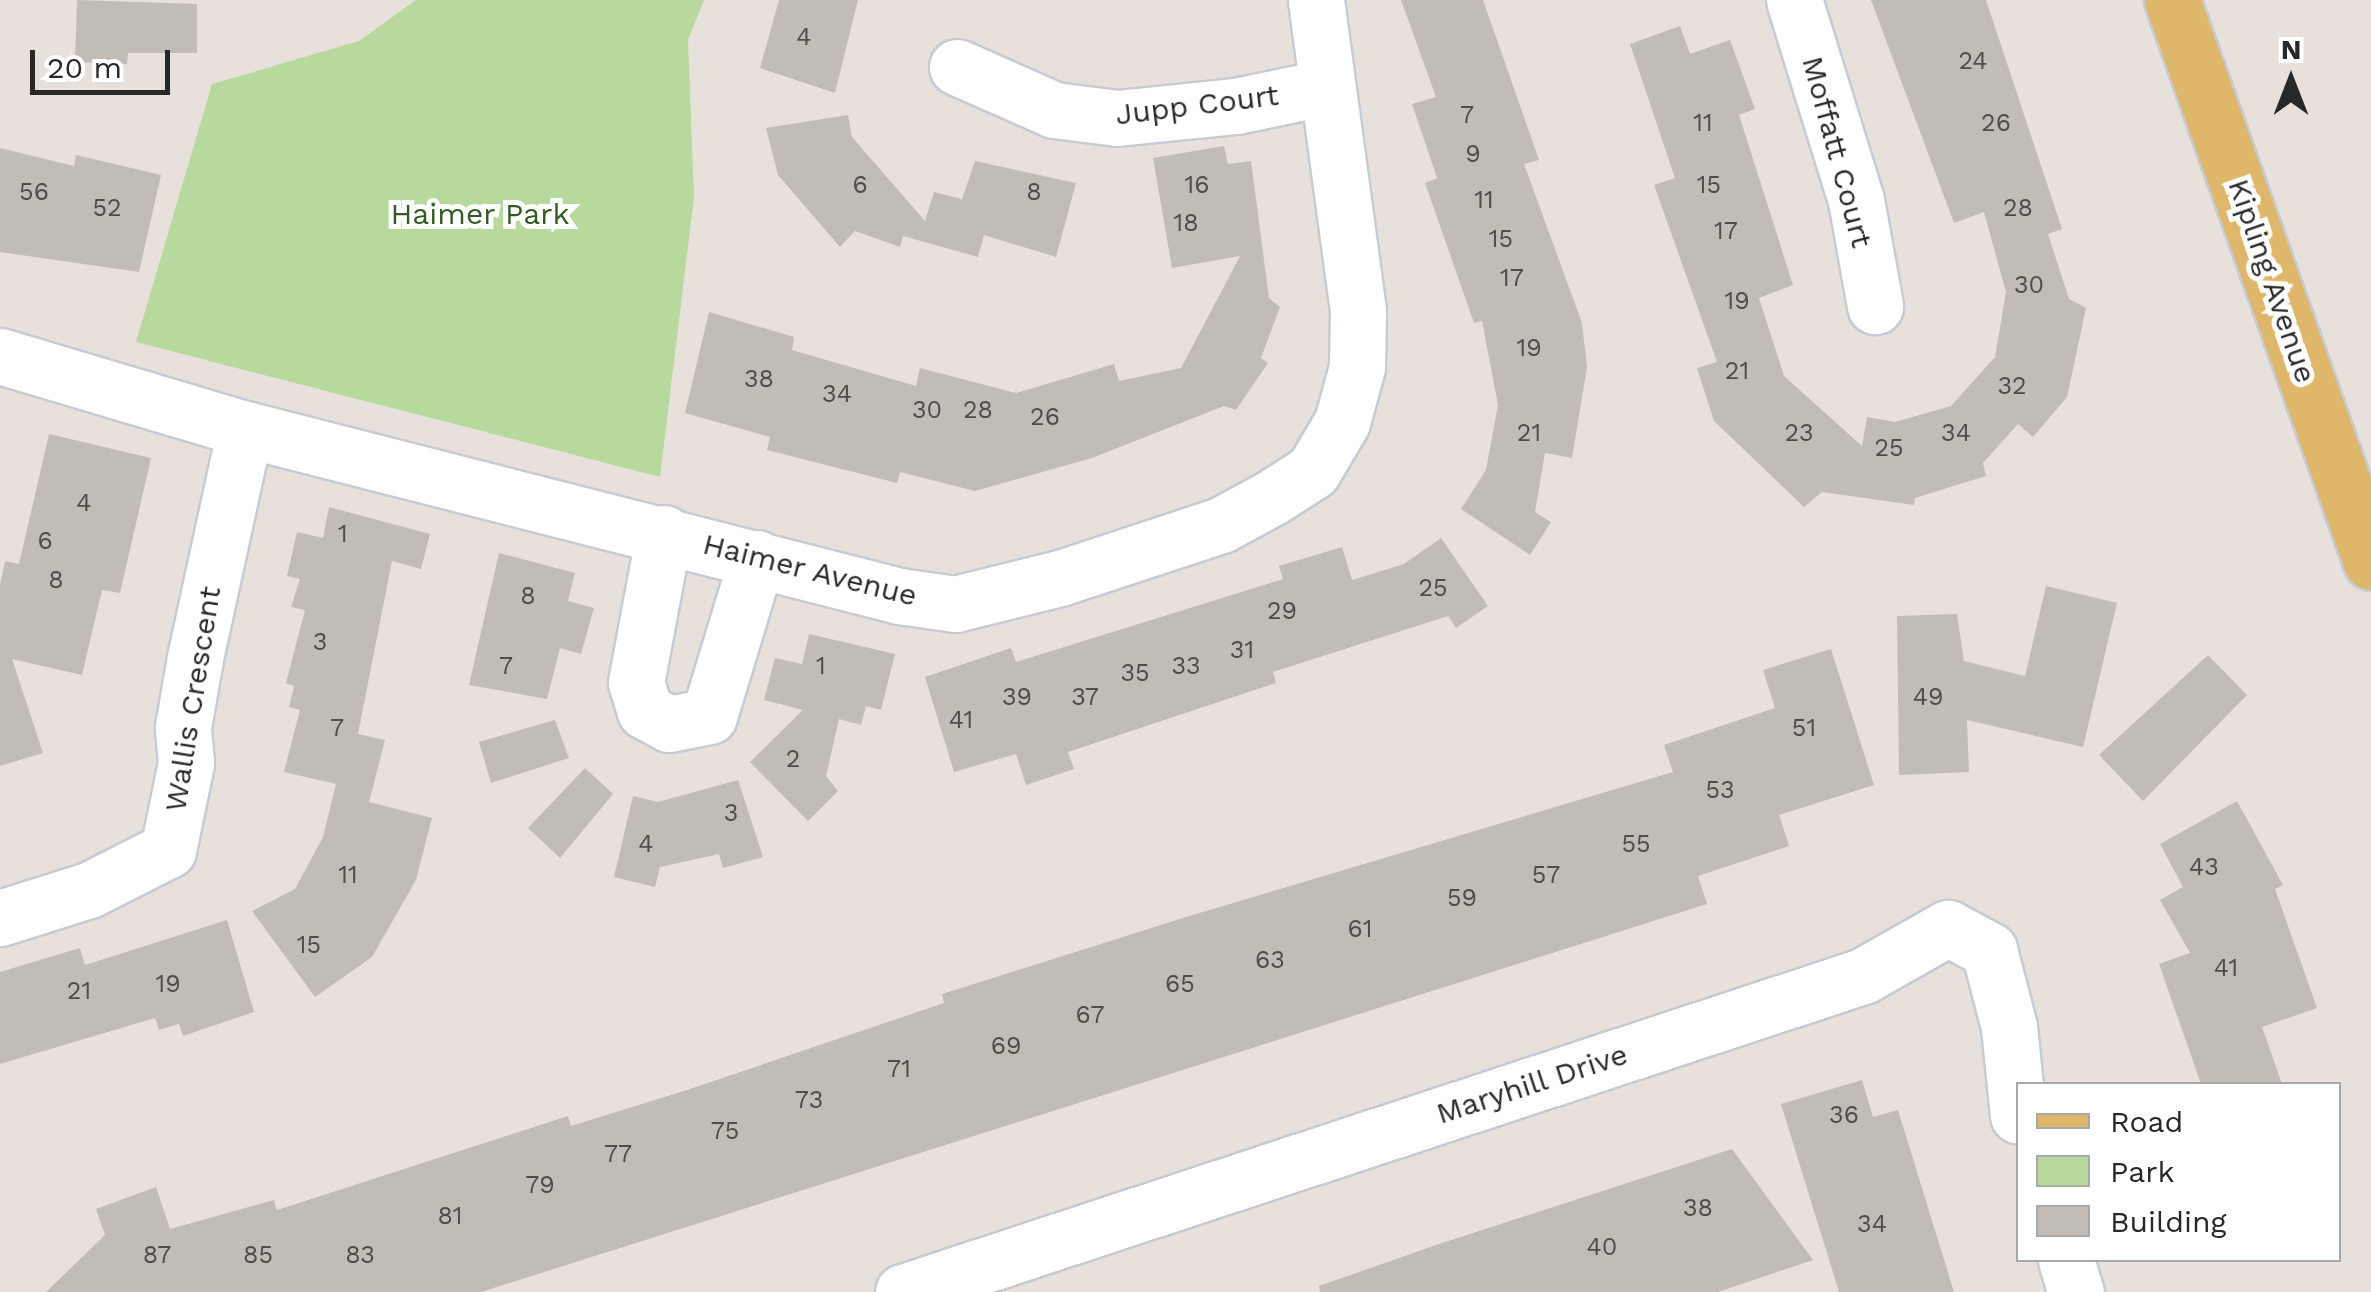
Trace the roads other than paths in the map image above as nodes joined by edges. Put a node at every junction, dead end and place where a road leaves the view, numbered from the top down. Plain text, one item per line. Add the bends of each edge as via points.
1 (1316, 0) edge
2 (1794, 0) edge
3 (2172, 0) edge
4 (957, 67) dead end
5 (1326, 87) junction
6 (1875, 306) dead end
7 (0, 356) edge
8 (245, 429) junction
9 (664, 533) junction
10 (756, 558) junction
11 (2371, 562) edge
12 (0, 918) edge
13 (2016, 1096) edge
14 (2067, 1262) edge
15 (903, 1292) edge
16 (2076, 1292) edge

1 - 5 street, Haimer Avenue
2 - 6 street, Moffatt Court via 1856,200
3 - 11 main road, Kipling Avenue
4 - 5 street, Jupp Court via 1054,110 1117,118 1236,106
5 - 10 street, Haimer Avenue via 1352,254 1357,367 1342,422 1313,471 1222,525 955,604
7 - 8 street, Haimer Avenue
8 - 9 street, Haimer Avenue
8 - 12 street, Wallis Crescent via 195,658 183,727 186,763 168,850 89,890
9 - 10 street, Haimer Avenue
9 - 10 street via 636,682 645,711 669,724 709,716
13 - 15 street, Maryhill Drive via 2009,1027 1990,950 1948,928 1864,976
14 - 16 street

